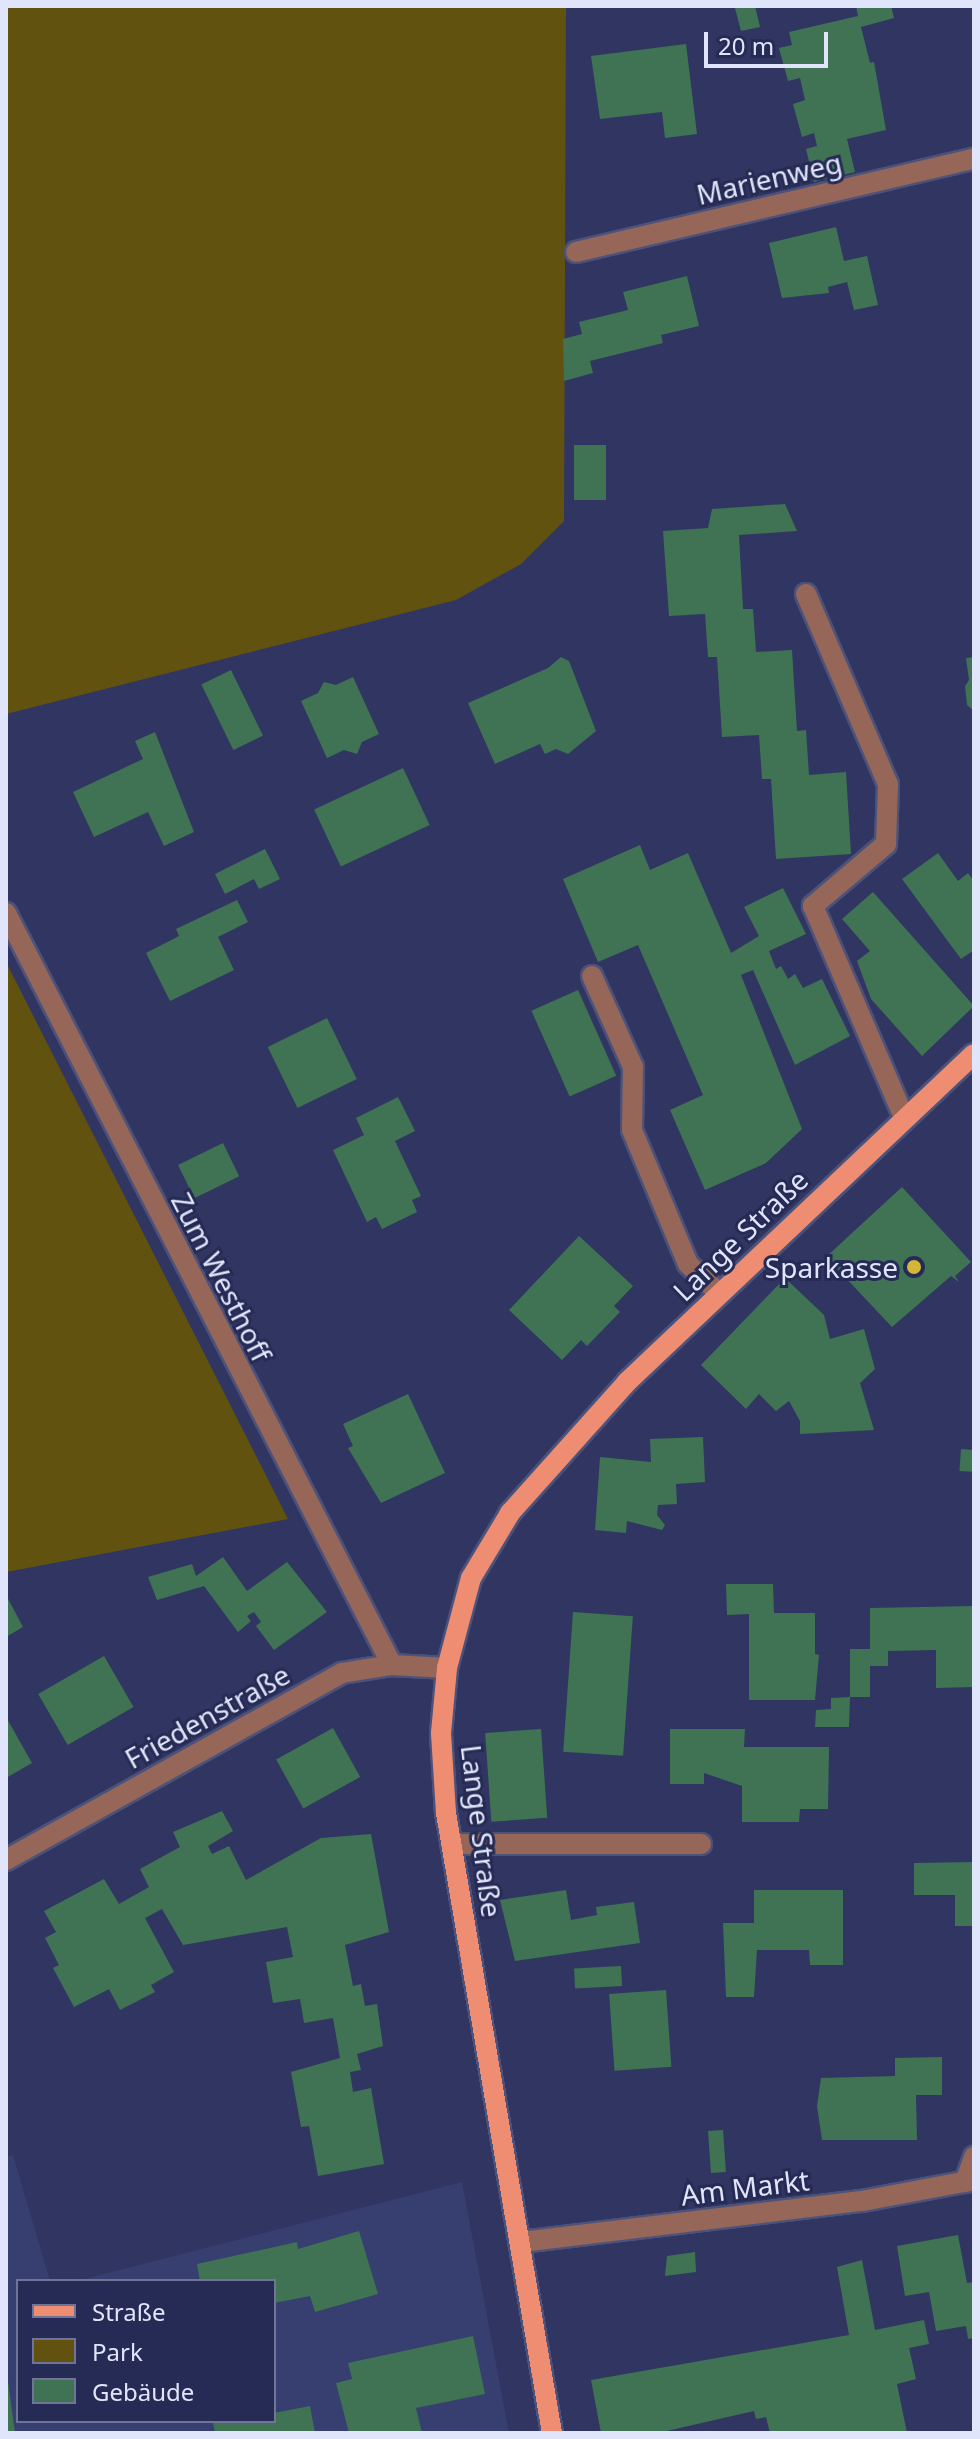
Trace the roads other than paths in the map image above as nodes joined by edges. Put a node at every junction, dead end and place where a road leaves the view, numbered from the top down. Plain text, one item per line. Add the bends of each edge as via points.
1 (974, 159) edge
2 (576, 252) dead end
3 (806, 594) dead end
4 (6, 913) edge
5 (592, 976) dead end
6 (974, 1054) edge
7 (904, 1117) junction
8 (719, 1293) junction
9 (392, 1665) junction
10 (447, 1668) junction
11 (451, 1844) junction
12 (701, 1844) dead end
13 (6, 1860) edge
14 (974, 2157) edge
15 (969, 2181) edge
16 (521, 2242) junction
17 (552, 2433) edge

1 - 2 street, Marienweg
3 - 7 street via 888,784 886,844 813,906
4 - 9 street, Zum Westhoff
5 - 8 street via 633,1067 632,1130 688,1264
6 - 7 main road, Lange Straße
7 - 8 main road, Lange Straße
8 - 10 main road, Lange Straße via 627,1382 510,1513 471,1578
9 - 10 street, Friedenstraße
9 - 13 street, Friedenstraße via 342,1673
10 - 11 main road, Lange Straße via 441,1733
11 - 12 street
11 - 16 main road, Lange Straße
14 - 15 street
15 - 16 street, Am Markt via 862,2201
16 - 17 main road, Lange Straße

